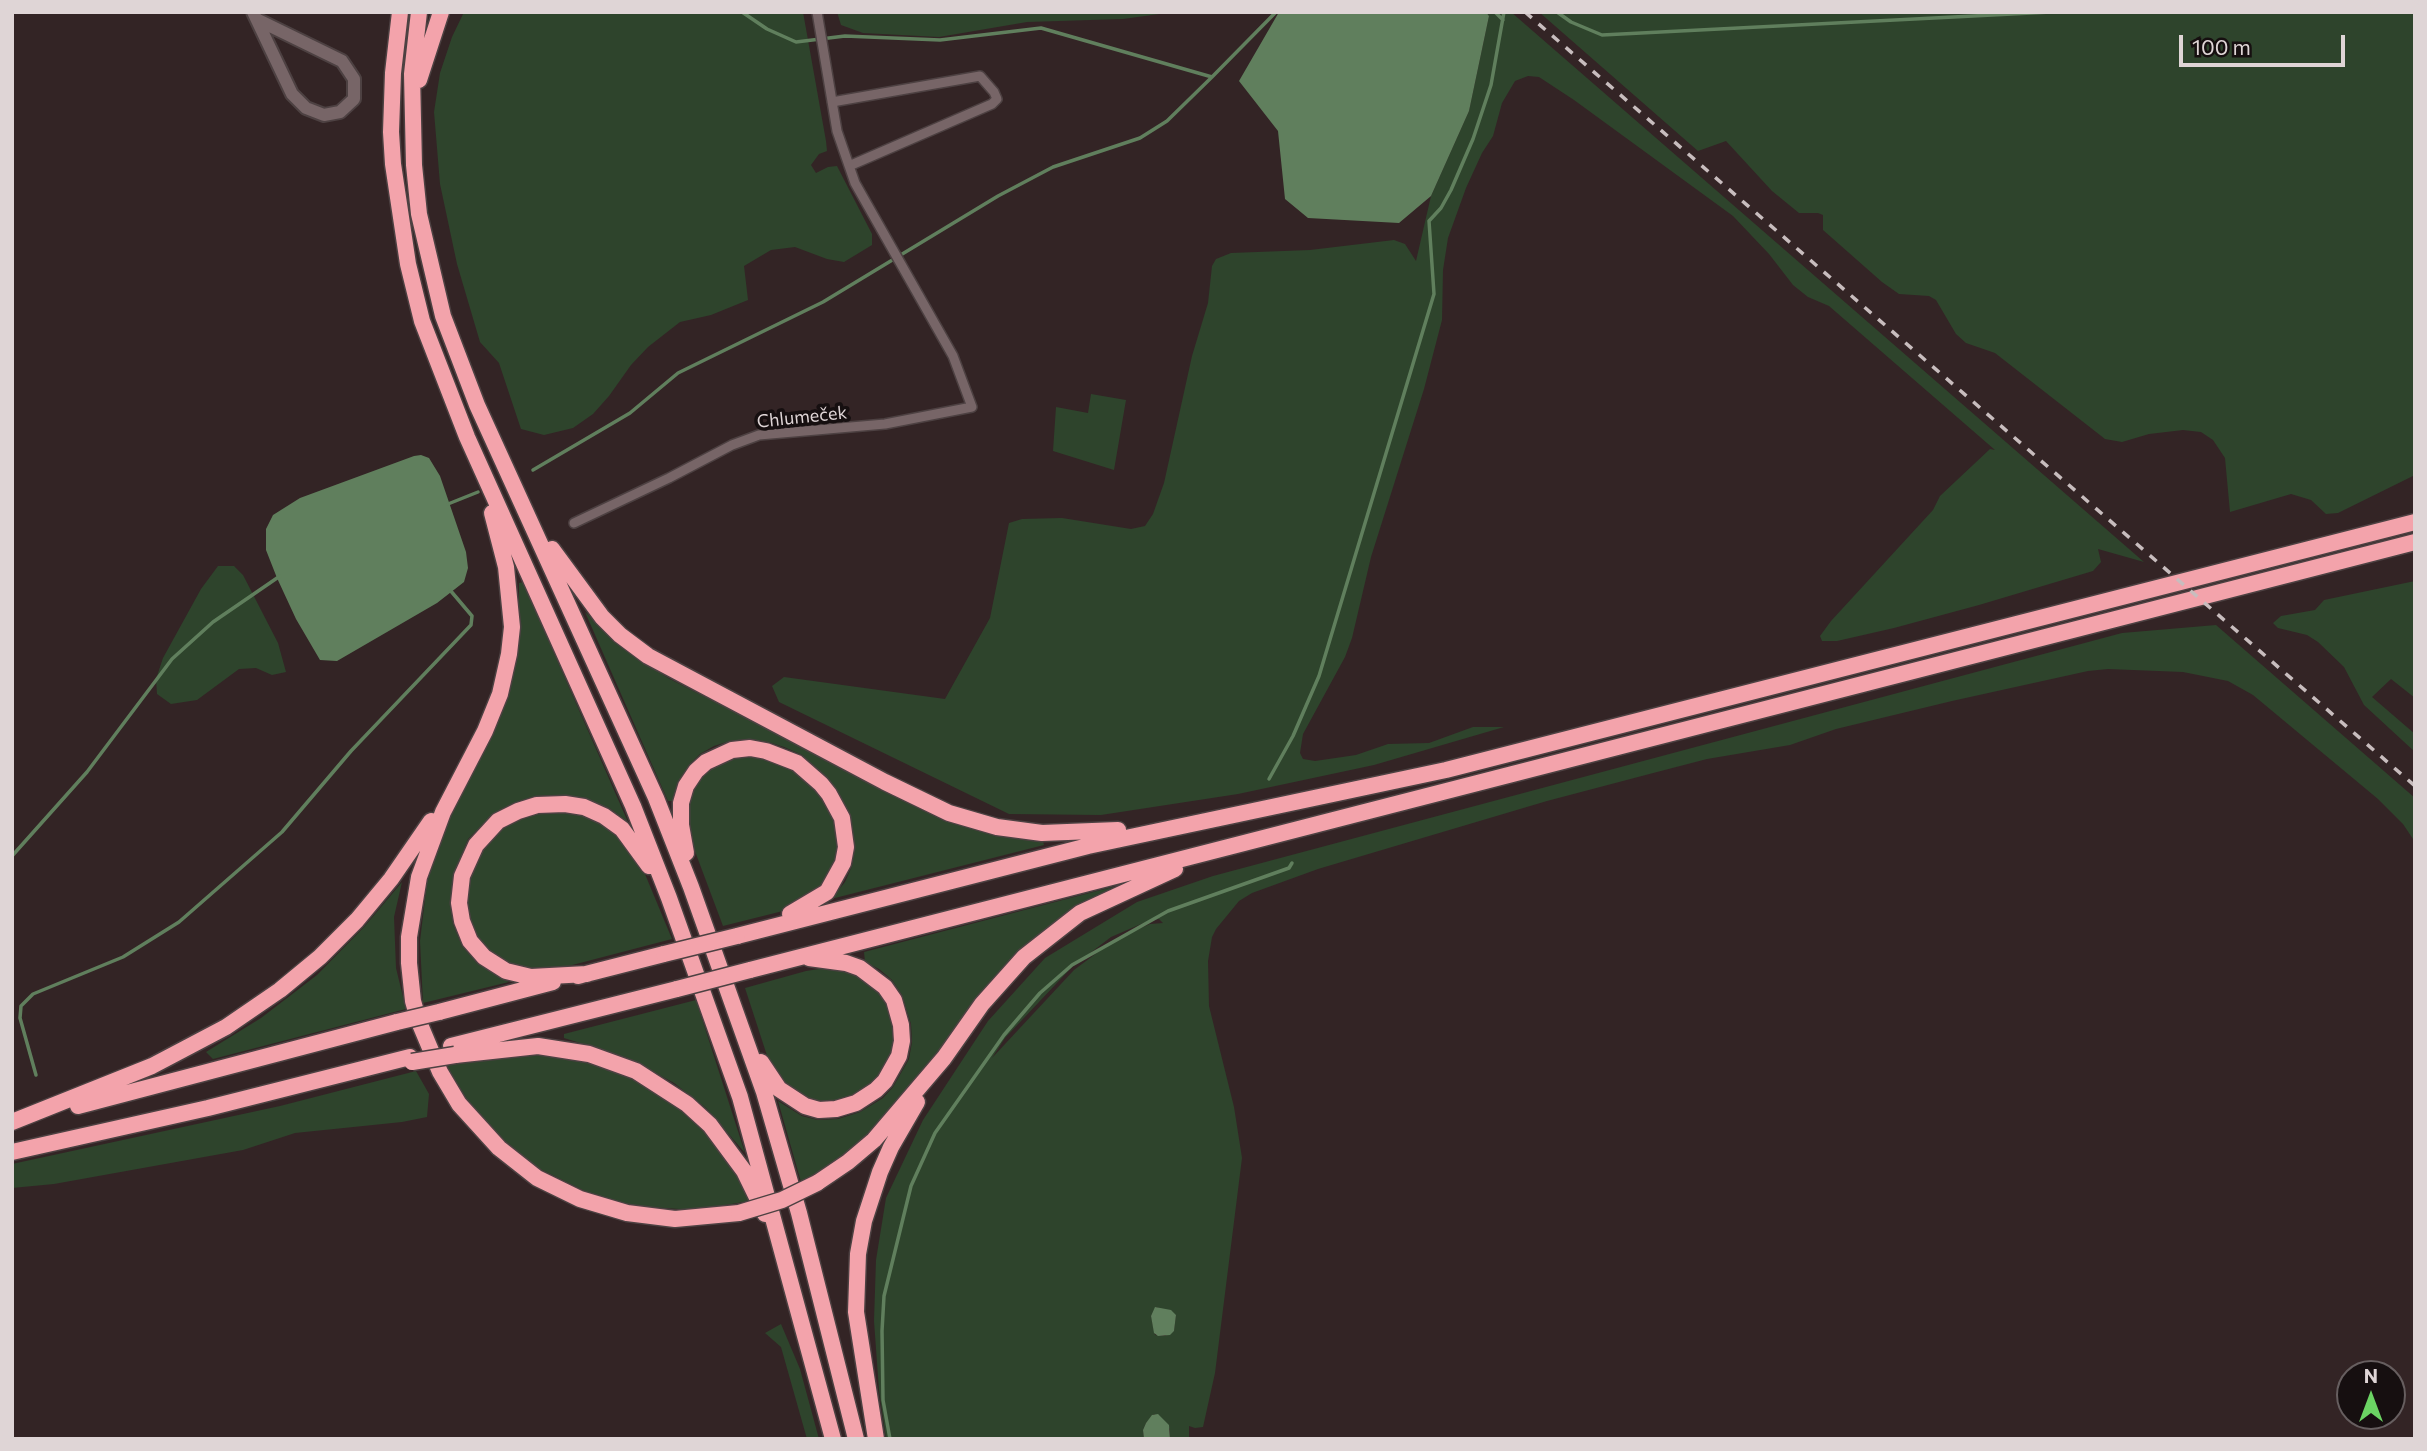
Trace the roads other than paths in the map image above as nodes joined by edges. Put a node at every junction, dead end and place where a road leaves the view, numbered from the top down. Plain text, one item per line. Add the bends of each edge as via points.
1 (400, 12) edge
2 (419, 12) edge
3 (441, 12) edge
4 (817, 12) edge
5 (256, 16) edge
6 (832, 102) junction
7 (412, 106) junction
8 (849, 166) junction
9 (467, 437) junction
10 (2415, 522) edge
11 (574, 523) dead end
12 (532, 524) junction
13 (2415, 542) edge
14 (456, 784) junction
15 (1245, 810) junction
16 (1217, 851) junction
17 (691, 887) junction
18 (669, 898) junction
19 (737, 936) junction
20 (800, 957) junction
21 (587, 974) junction
22 (748, 1042) junction
23 (453, 1051) junction
24 (944, 1058) junction
25 (12, 1123) edge
26 (12, 1152) edge
27 (783, 1253) junction
28 (833, 1439) edge
29 (856, 1439) edge
30 (876, 1439) edge

1 - 9 highway via 391,132 399,216 422,321
2 - 7 highway
3 - 7 highway
4 - 6 street
5 - 5 street via 292,94 306,108 324,115 340,112 354,99 354,79 342,61
6 - 8 street
6 - 8 street via 980,76 997,99
7 - 12 highway via 419,214 443,316 477,405
8 - 11 street, Chlumeček via 941,334 972,407 885,424 754,436
9 - 14 highway via 501,544 512,627 500,694
9 - 18 highway via 633,806
10 - 15 highway via 1446,770
12 - 15 highway via 602,617 648,656 949,813 1021,832 1067,834
12 - 17 highway via 656,798
13 - 16 highway
14 - 24 highway, bridge via 419,877 409,937 413,1001 440,1072 459,1104 480,1129 537,1178 580,1199 627,1213 675,1219 739,1213 772,1204 849,1162 874,1140
14 - 25 highway via 374,900 338,940 280,990 226,1027 164,1060
15 - 19 highway
16 - 20 highway
16 - 24 highway via 1109,898 1052,933 1002,980
17 - 19 highway via 681,803 686,786 706,762 732,750 766,751 797,763 821,784 836,806 845,832 843,863 836,877 827,891 801,909
17 - 22 highway
18 - 21 highway via 637,847 604,816 575,806 537,805 498,821 476,845 462,876 459,903 470,941 506,971 531,977
18 - 27 highway via 740,1097
19 - 21 highway, bridge
20 - 22 highway via 846,963 885,987 901,1025 901,1049 894,1068 876,1090 856,1102 819,1110 805,1107 779,1088
20 - 23 highway, bridge
21 - 25 highway, bridge
22 - 29 highway via 799,1213
23 - 26 highway
23 - 27 highway via 564,1049 615,1063 662,1086 710,1125 729,1149
24 - 30 highway via 891,1147 864,1221 856,1312
27 - 28 highway

